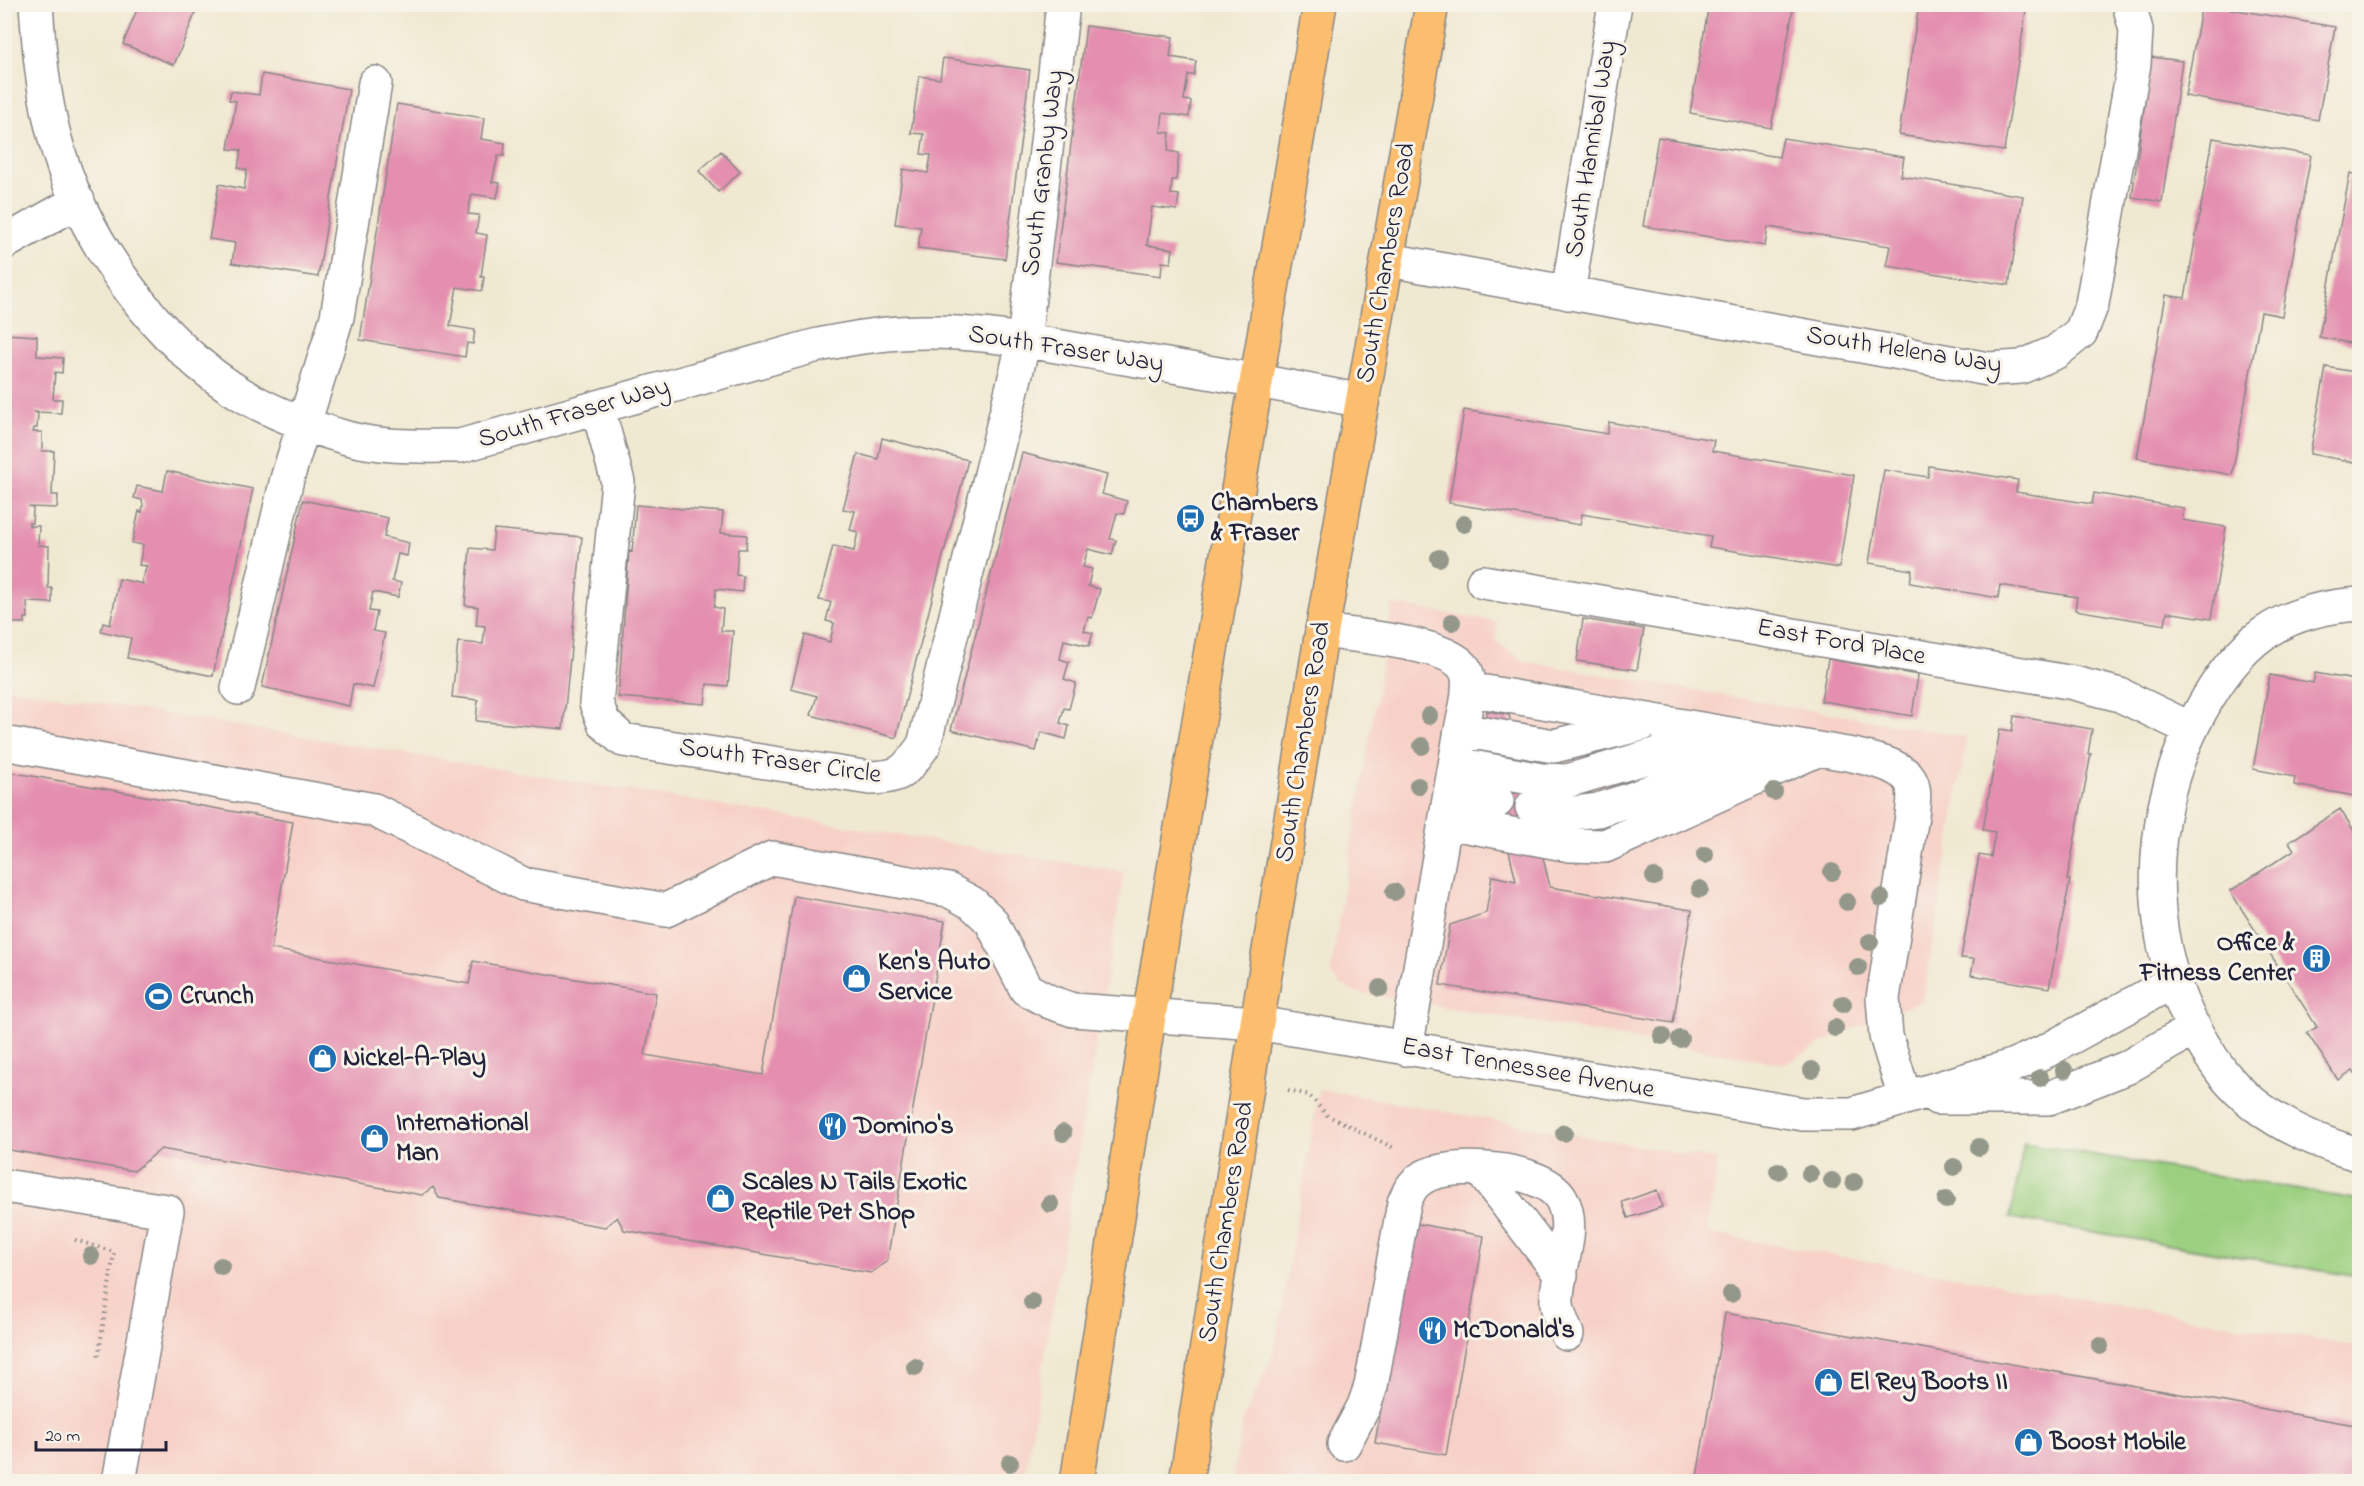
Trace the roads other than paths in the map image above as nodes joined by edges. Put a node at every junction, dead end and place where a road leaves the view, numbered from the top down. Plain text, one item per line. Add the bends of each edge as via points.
1 (36, 4) edge
2 (1064, 4) edge
3 (1320, 4) edge
4 (1432, 4) edge
5 (1615, 4) edge
6 (2129, 4) edge
7 (375, 83) dead end
8 (78, 201) junction
9 (4, 243) edge
10 (1389, 260) junction
11 (1568, 293) junction
12 (1024, 341) junction
13 (1256, 380) junction
14 (1362, 401) junction
15 (598, 409) junction
16 (304, 424) junction
17 (1483, 582) dead end
18 (2360, 604) edge
19 (1322, 631) junction
20 (238, 688) dead end
21 (1468, 689) junction
22 (1652, 722) junction
23 (2191, 729) junction
24 (1461, 730) junction
25 (1724, 735) junction
26 (1767, 741) junction
27 (4, 743) edge
28 (1817, 750) junction
29 (1451, 793) junction
30 (1497, 801) dead end
31 (1532, 807) dead end
32 (2174, 981) junction
33 (1149, 1017) junction
34 (1257, 1023) junction
35 (2194, 1028) junction
36 (1406, 1049) junction
37 (1905, 1098) junction
38 (2360, 1155) edge
39 (1480, 1169) junction
40 (4, 1186) edge
41 (1561, 1275) junction
42 (1567, 1334) dead end
43 (1344, 1444) dead end
44 (119, 1482) edge
45 (1077, 1482) edge
46 (1186, 1482) edge

1 - 8 street, South Fraser Way via 40,69 55,141
2 - 12 street, South Granby Way
3 - 13 main road
4 - 10 main road, South Chambers Road
5 - 11 street, South Hannibal Way
6 - 11 street, South Helena Way via 2136,30 2134,64 2092,304 2081,332 2056,352 2021,368 1988,369
7 - 16 street via 337,317
8 - 9 street
8 - 16 street, South Fraser Way via 106,254 149,314 200,364 246,396
10 - 11 street, South Helena Way
10 - 14 main road, South Chambers Road
12 - 13 street, South Fraser Way
12 - 15 street, South Fraser Way via 958,333 852,338 782,354
12 - 15 street, South Fraser Circle via 924,746 894,778 870,778 623,740 604,723 596,703 618,482
13 - 14 street, South Fraser Way
13 - 33 main road
14 - 19 main road, South Chambers Road
15 - 16 street, South Fraser Way via 460,446 404,447 349,438
16 - 20 street via 286,479
17 - 23 street, East Ford Place via 2074,683 2120,695
18 - 23 street via 2304,612 2260,634 2221,677
19 - 21 street via 1443,653 1462,665
19 - 34 main road, South Chambers Road
21 - 22 street
21 - 24 street
22 - 24 street via 1554,746
22 - 25 street
23 - 32 street via 2169,787 2157,849 2157,906
24 - 29 street
25 - 26 street
25 - 29 street via 1567,781 1541,780
26 - 28 street
26 - 31 street via 1598,810 1574,813
27 - 33 street, East Tennessee Avenue via 374,810 523,884 666,910 772,858 948,890 972,903 991,921 1026,989 1072,1010
28 - 29 street via 1605,846 1570,845
28 - 37 street via 1876,762 1902,772 1909,778 1914,793 1883,998 1886,1036
29 - 30 street
29 - 36 street
32 - 35 street
32 - 37 street, East Tennessee Avenue via 2034,1057
33 - 34 street, East Tennessee Avenue
33 - 45 main road
34 - 36 street, East Tennessee Avenue
34 - 46 main road, South Chambers Road
35 - 37 street, East Tennessee Avenue via 2126,1068 2049,1098
35 - 38 street via 2222,1073 2261,1108 2310,1138
36 - 37 street, East Tennessee Avenue via 1803,1114 1852,1114
39 - 41 street
39 - 41 street via 1535,1179 1562,1199 1566,1232
39 - 43 street via 1454,1167 1437,1171 1414,1184 1407,1194 1371,1386
40 - 44 street via 166,1211
41 - 42 street via 1557,1303

